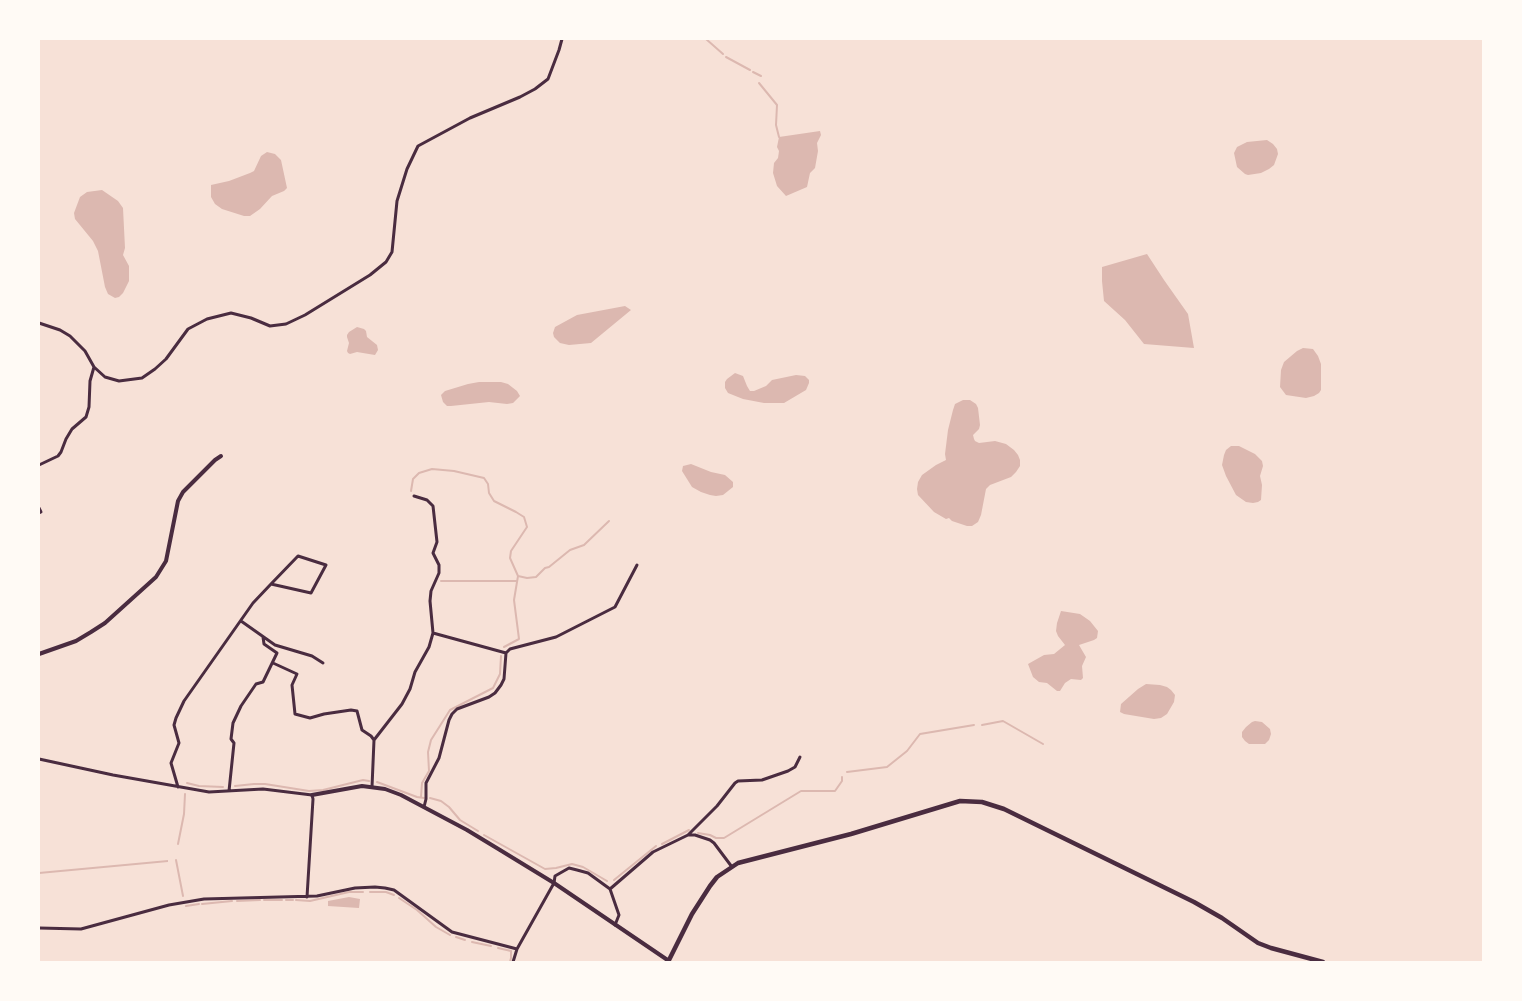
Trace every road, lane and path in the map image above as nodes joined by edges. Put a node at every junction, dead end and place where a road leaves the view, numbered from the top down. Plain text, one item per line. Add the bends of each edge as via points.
1 (562, 39) edge
2 (39, 323) edge
3 (94, 367) junction
4 (222, 456) dead end
5 (39, 465) edge
6 (414, 496) dead end
7 (39, 508) edge
8 (39, 513) edge
9 (637, 565) dead end
10 (271, 584) junction
11 (241, 621) junction
12 (433, 633) junction
13 (263, 637) junction
14 (506, 653) junction
15 (39, 654) edge
16 (273, 663) junction
17 (323, 663) dead end
18 (374, 740) junction
19 (800, 757) dead end
20 (39, 759) edge
21 (178, 787) junction
22 (372, 787) junction
23 (228, 791) junction
24 (312, 795) junction
25 (424, 807) junction
26 (688, 835) junction
27 (732, 867) junction
28 (554, 883) junction
29 (610, 889) junction
30 (307, 897) junction
31 (615, 925) junction
32 (39, 928) edge
33 (517, 949) junction
34 (513, 962) edge
35 (670, 962) edge
36 (1323, 962) edge

1 - 3 street via 548,79 535,89 475,115 418,146 407,169 397,201 392,252 386,262 370,275 286,324 270,326 231,312 207,319 188,329 166,359 142,378 119,381 105,377
2 - 3 street via 60,330 76,340
3 - 5 street via 86,417 72,429 58,456
4 - 15 street via 188,487 178,502 166,561 156,577 105,623 76,641
6 - 12 street via 427,500 433,506 436,542 433,553 439,565 439,573 430,601
7 - 8 street
9 - 14 street via 615,607 556,637 522,645
10 - 10 street via 298,556 326,565 311,593
10 - 11 street via 253,603
11 - 13 street
11 - 21 street via 184,701 176,718 174,725 179,743 171,763
12 - 14 street
12 - 18 street via 402,704
13 - 16 street via 264,644 277,652
13 - 17 street via 275,645 312,656
14 - 25 street via 504,679 495,693 457,709 452,714 439,758 426,783
16 - 18 street via 297,674 292,686 295,714 310,718 357,711 362,730
16 - 23 street via 263,682 256,684 241,706 233,723 231,739 234,744
18 - 22 street
19 - 26 street via 795,767 788,771 762,780 738,781
20 - 21 street
21 - 23 street via 209,792
22 - 24 street via 362,786
22 - 25 street via 401,795
23 - 24 street via 263,789
24 - 30 street
25 - 28 street
26 - 27 street via 705,838 714,843
26 - 29 street via 653,852
27 - 35 main road via 710,886 692,914
27 - 36 main road via 738,863 851,834 960,801 982,802 993,804 1025,819 1194,902 1258,943
28 - 29 street via 555,876 570,868 588,874
28 - 31 street
28 - 33 street
29 - 31 street via 619,915
30 - 32 street via 204,898 81,928
30 - 33 street via 355,888 394,890 452,932
31 - 35 street
33 - 34 street

